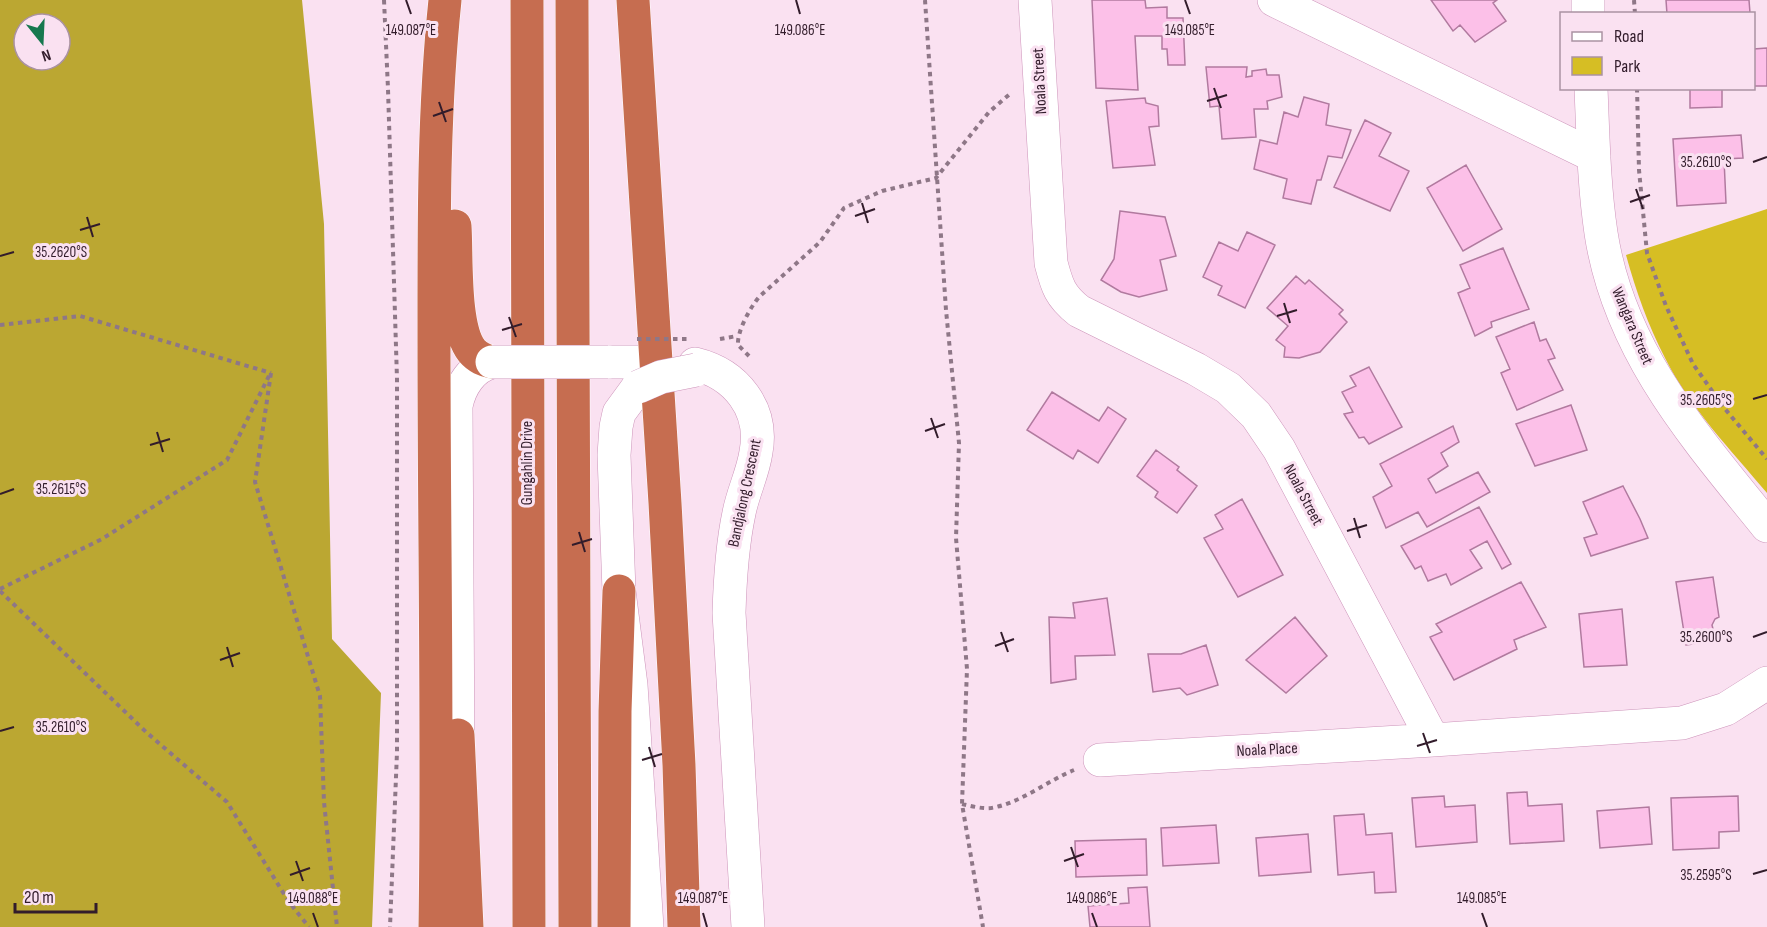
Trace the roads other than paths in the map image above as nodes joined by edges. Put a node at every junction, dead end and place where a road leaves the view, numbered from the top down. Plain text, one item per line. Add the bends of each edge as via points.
1 (445, 0) edge
2 (457, 0) edge
3 (526, 0) edge
4 (572, 0) edge
5 (633, 0) edge
6 (1035, 0) edge
7 (1274, 0) edge
8 (1591, 90) edge
9 (1594, 156) junction
10 (492, 362) junction
11 (630, 362) junction
12 (1767, 526) edge
13 (619, 591) junction
14 (1767, 683) edge
15 (458, 735) junction
16 (1434, 740) junction
17 (1100, 760) road end
18 (435, 927) edge
19 (458, 927) edge
20 (467, 927) edge
21 (529, 927) edge
22 (575, 927) edge
23 (614, 927) edge
24 (647, 927) edge
25 (684, 927) edge
26 (748, 927) edge

1 - 18 highway via 434,191
2 - 10 highway via 451,92 459,316 470,349 479,358
3 - 21 highway, Gungahlin Drive
4 - 22 highway
5 - 25 highway via 665,503
6 - 16 street, Noala Street via 1051,263 1058,287 1078,312 1196,369 1228,388 1256,416 1279,449
7 - 9 street
8 - 9 street, Wangara Street
9 - 12 street, Wangara Street via 1601,235 1616,295 1640,352 1690,429
10 - 11 street, Bandjalong Crescent, bridge
10 - 15 street via 474,371 456,406
11 - 13 street via 614,440
11 - 26 street, Bandjalong Crescent via 698,360 740,389 757,425 756,451 742,498 730,566 729,613
13 - 23 highway
13 - 24 street via 632,685
14 - 16 street via 1726,709 1682,723
15 - 19 street
15 - 20 highway
16 - 17 street, Noala Place

